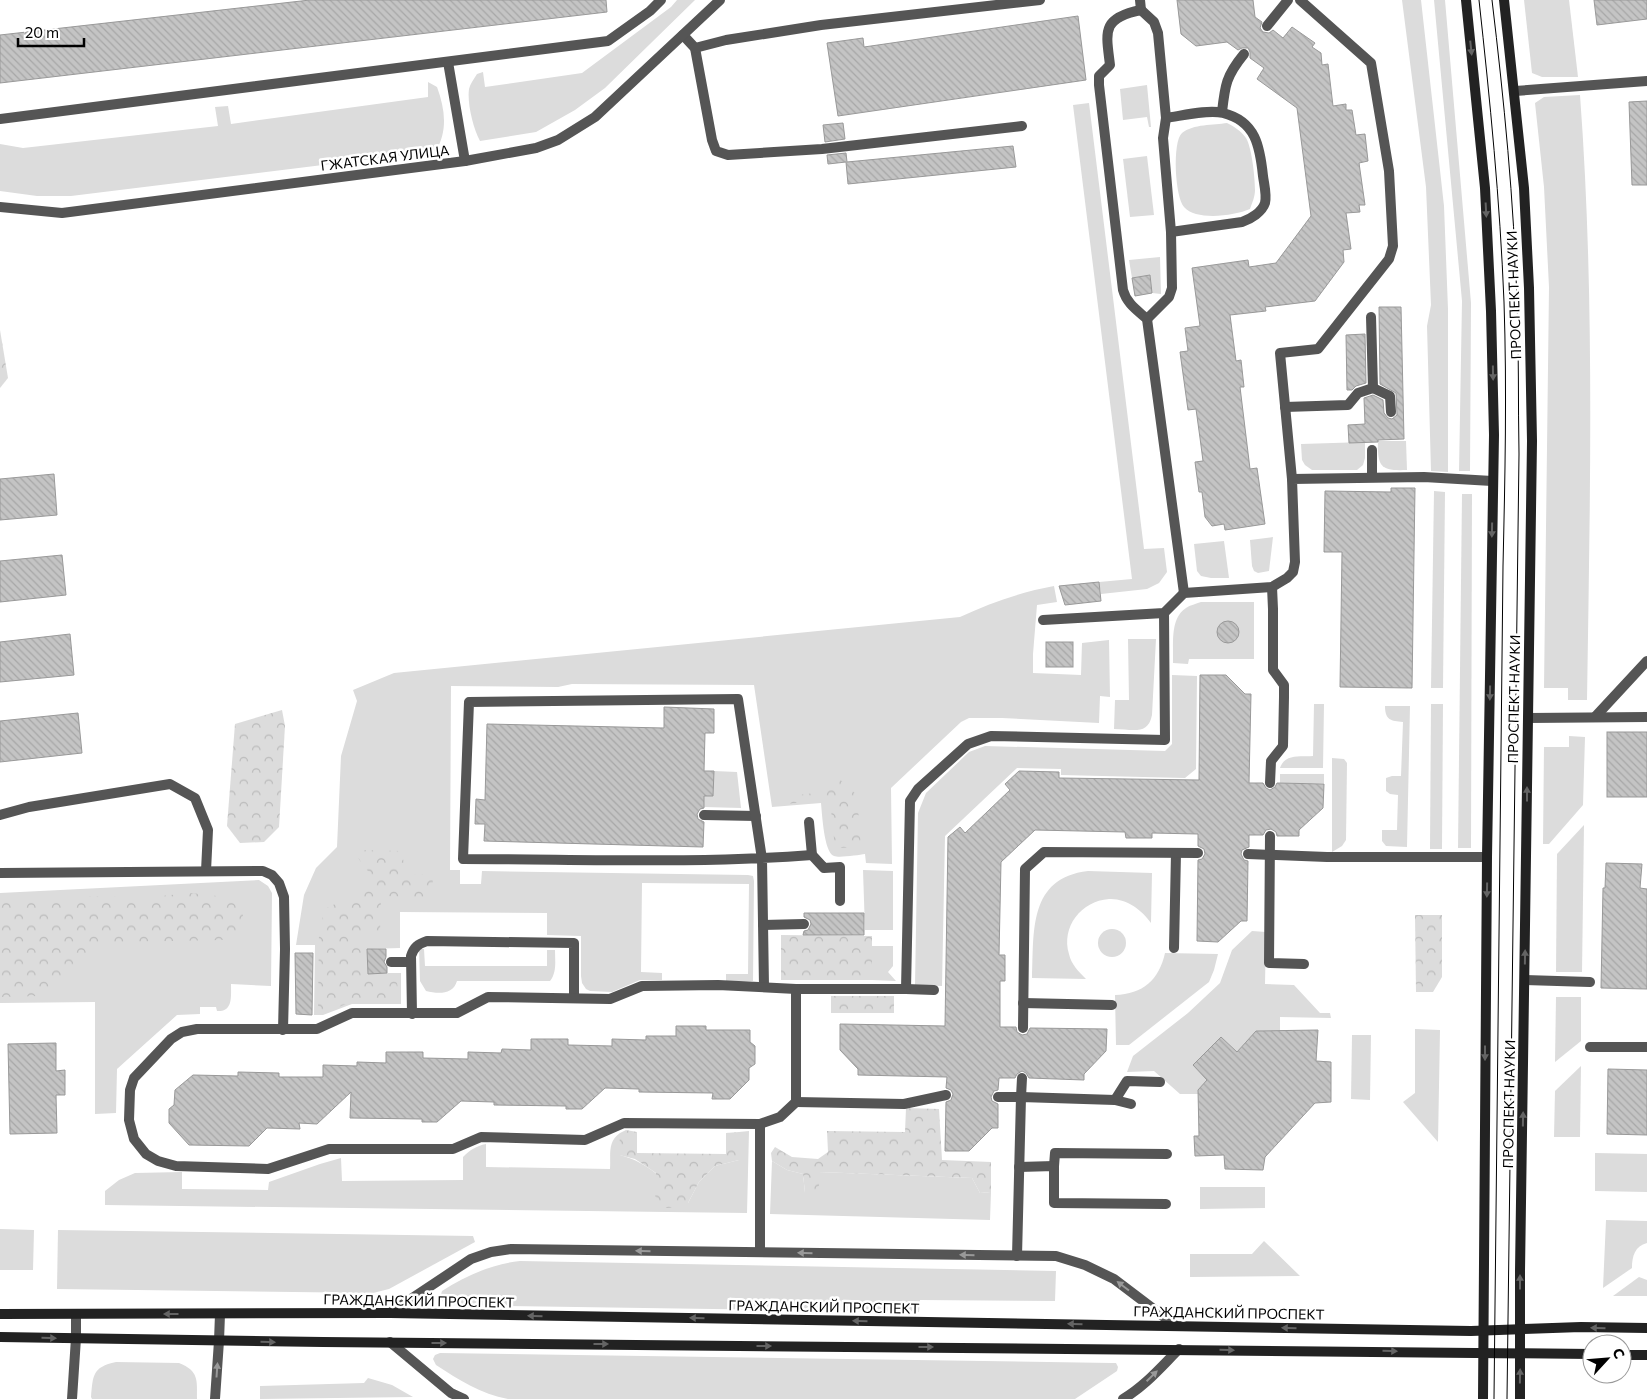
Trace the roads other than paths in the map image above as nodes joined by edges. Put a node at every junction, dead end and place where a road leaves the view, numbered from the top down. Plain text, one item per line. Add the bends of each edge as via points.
1 (662, 0) edge
2 (720, 0) edge
3 (1040, 0) edge
4 (1288, 0) edge
5 (1300, 0) edge
6 (1466, 0) edge
7 (1504, 0) edge
8 (1140, 5) edge
9 (1267, 26) dead end
10 (683, 35) junction
11 (694, 48) junction
12 (1244, 54) dead end
13 (448, 62) junction
14 (1647, 81) edge
15 (1515, 91) junction
16 (1222, 112) junction
17 (1166, 118) junction
18 (0, 119) edge
19 (1022, 126) dead end
20 (465, 161) junction
21 (0, 207) edge
22 (1171, 232) junction
23 (1371, 317) dead end
24 (1147, 319) junction
25 (1373, 388) junction
26 (1286, 407) junction
27 (1391, 412) dead end
28 (1372, 450) dead end
29 (1372, 477) junction
30 (1292, 479) junction
31 (1492, 481) junction
32 (1272, 588) junction
33 (1184, 593) junction
34 (1164, 613) junction
35 (1043, 620) dead end
36 (1647, 661) edge
37 (1595, 717) junction
38 (1647, 717) edge
39 (1528, 718) junction
40 (1270, 783) dead end
41 (0, 815) edge
42 (704, 815) dead end
43 (756, 816) junction
44 (809, 822) dead end
45 (1270, 836) dead end
46 (1176, 853) junction
47 (1198, 853) dead end
48 (1248, 854) dead end
49 (812, 855) junction
50 (1269, 855) junction
51 (1487, 857) junction
52 (762, 859) junction
53 (206, 871) junction
54 (0, 872) edge
55 (840, 901) dead end
56 (804, 924) dead end
57 (763, 925) junction
58 (1174, 948) dead end
59 (392, 962) dead end
60 (411, 962) junction
61 (1304, 964) dead end
62 (1525, 980) junction
63 (1590, 982) dead end
64 (764, 987) junction
65 (796, 989) junction
66 (906, 989) junction
67 (934, 990) dead end
68 (574, 998) junction
69 (1023, 1003) junction
70 (1112, 1005) dead end
71 (412, 1014) junction
72 (1022, 1028) dead end
73 (283, 1030) junction
74 (1590, 1047) dead end
75 (1647, 1047) edge
76 (1022, 1078) dead end
77 (1160, 1082) dead end
78 (946, 1095) dead end
79 (998, 1097) dead end
80 (1021, 1097) junction
81 (1115, 1100) junction
82 (796, 1102) junction
83 (1132, 1104) dead end
84 (760, 1124) junction
85 (1167, 1154) dead end
86 (1054, 1166) junction
87 (1019, 1167) junction
88 (1166, 1204) dead end
89 (760, 1252) junction
90 (1017, 1256) junction
91 (0, 1314) edge
92 (76, 1314) junction
93 (220, 1314) junction
94 (390, 1314) junction
95 (1176, 1326) junction
96 (1647, 1328) edge
97 (1483, 1331) junction
98 (1520, 1331) junction
99 (0, 1337) edge
100 (76, 1338) junction
101 (220, 1341) junction
102 (390, 1342) junction
103 (1178, 1349) junction
104 (1484, 1353) junction
105 (1520, 1353) junction
106 (1582, 1354) edge
107 (1632, 1354) edge
108 (1647, 1355) edge
109 (1134, 1396) edge
110 (72, 1399) edge
111 (215, 1399) edge
112 (464, 1399) edge
113 (1123, 1399) edge
114 (1483, 1399) edge
115 (1520, 1399) edge

1 - 13 street via 608,41
2 - 10 street, ГЖАТСКАЯ УЛИЦА
3 - 11 street via 821,25
4 - 9 street
5 - 26 street via 1371,63 1389,171 1393,246 1389,259 1318,349 1280,353
6 -> 31 main road, ПРОСПЕКТ НАУКИ via 1485,188 1492,340
7 - 15 main road, ПРОСПЕКТ НАУКИ
8 - 17 street via 1154,22 1158,33
8 - 24 street via 1114,20 1106,32 1110,66 1100,76 1099,85 1123,290 1131,306
10 - 11 street
10 - 20 street, ГЖАТСКАЯ УЛИЦА via 595,117 558,140 536,148
11 - 19 street via 712,140 716,151 728,154 822,149
12 - 16 street via 1230,72
13 - 18 street
13 - 20 street
14 - 15 street
15 - 39 main road, ПРОСПЕКТ НАУКИ via 1529,288 1532,432
16 - 17 street
16 - 22 street via 1236,118 1258,140 1265,203 1251,218 1242,222
17 - 22 street via 1163,138
20 - 21 street, ГЖАТСКАЯ УЛИЦА via 62,213
22 - 24 street via 1172,288 1169,297
23 - 25 street
24 - 33 street
25 - 26 street via 1358,393 1348,405
25 - 27 street via 1390,396
26 - 30 street
28 - 29 street
29 - 30 street
29 - 31 street
30 - 32 street via 1295,562 1293,572
31 -> 51 main road, ПРОСПЕКТ НАУКИ
32 - 33 street
32 - 40 street via 1273,670 1284,685 1284,697 1283,746 1271,761
33 - 34 street
34 - 35 street
34 - 66 street via 1165,740 991,736 968,744 918,789 910,801
36 - 37 street
37 - 38 street
37 - 39 street
62 -> 39 main road, ПРОСПЕКТ НАУКИ
41 - 53 street via 29,807 170,784 195,798 208,830
42 - 43 street
43 - 52 street
43 - 52 street via 738,699 469,702 464,859
44 - 49 street
45 - 50 street
46 - 47 street
46 - 58 street
46 - 69 street via 1044,852 1025,869
48 - 50 street
49 - 52 street
49 - 55 street via 824,868 840,867
50 - 51 street
50 - 61 street via 1269,963
51 -> 97 main road, ПРОСПЕКТ НАУКИ
52 - 57 street
53 - 54 street
53 - 73 street via 263,871 279,883 284,897
56 - 57 street
57 - 64 street
59 - 60 street
60 - 68 street via 413,949 418,943 427,941 574,943
60 - 71 street
62 - 63 street
98 -> 62 main road, ПРОСПЕКТ НАУКИ
64 - 65 street
64 - 68 street via 642,986 610,999
65 - 66 street
65 - 82 street
66 - 67 street
68 - 71 street via 488,997 457,1013
69 - 70 street
69 - 72 street
71 - 73 street via 352,1013 317,1029
73 - 84 street via 197,1029 182,1032 171,1039 137,1074 130,1090 129,1120 134,1139 146,1154 176,1166 268,1169 329,1149 453,1149 481,1137 585,1140 624,1123
74 - 75 street
76 - 80 street
77 - 81 street via 1127,1081
78 - 82 street via 904,1104
79 - 80 street
80 - 81 street
80 - 87 street
81 - 83 street
82 - 84 street via 780,1118
84 - 89 street
85 - 86 street via 1055,1153
86 - 87 street
86 - 88 street via 1054,1203
87 - 90 street
90 -> 89 street
89 -> 94 street via 491,1252 472,1259
95 -> 90 street via 1114,1279 1085,1265 1056,1256
91 - 92 main road, ГРАЖДАНСКИЙ ПРОСПЕКТ
93 -> 92 main road, ГРАЖДАНСКИЙ ПРОСПЕКТ
92 - 100 street
93 - 94 main road, ГРАЖДАНСКИЙ ПРОСПЕКТ
93 - 101 street
95 -> 94 main road, ГРАЖДАНСКИЙ ПРОСПЕКТ
97 -> 95 main road, ГРАЖДАНСКИЙ ПРОСПЕКТ
96 -> 98 main road, ГРАЖДАНСКИЙ ПРОСПЕКТ via 1581,1327
97 - 98 main road, ГРАЖДАНСКИЙ ПРОСПЕКТ
97 - 104 main road, ПРОСПЕКТ НАУКИ
98 - 105 main road, ПРОСПЕКТ НАУКИ
99 -> 100 main road
100 - 101 main road
100 - 110 street
101 -> 102 main road
111 -> 101 street
102 -> 103 main road
102 - 112 street via 451,1393
103 -> 104 main road
109 -> 103 street
104 - 105 main road
104 - 114 main road, ПРОСПЕКТ НАУКИ
105 - 106 main road
115 -> 105 main road, ПРОСПЕКТ НАУКИ
107 - 108 main road
109 - 113 street

